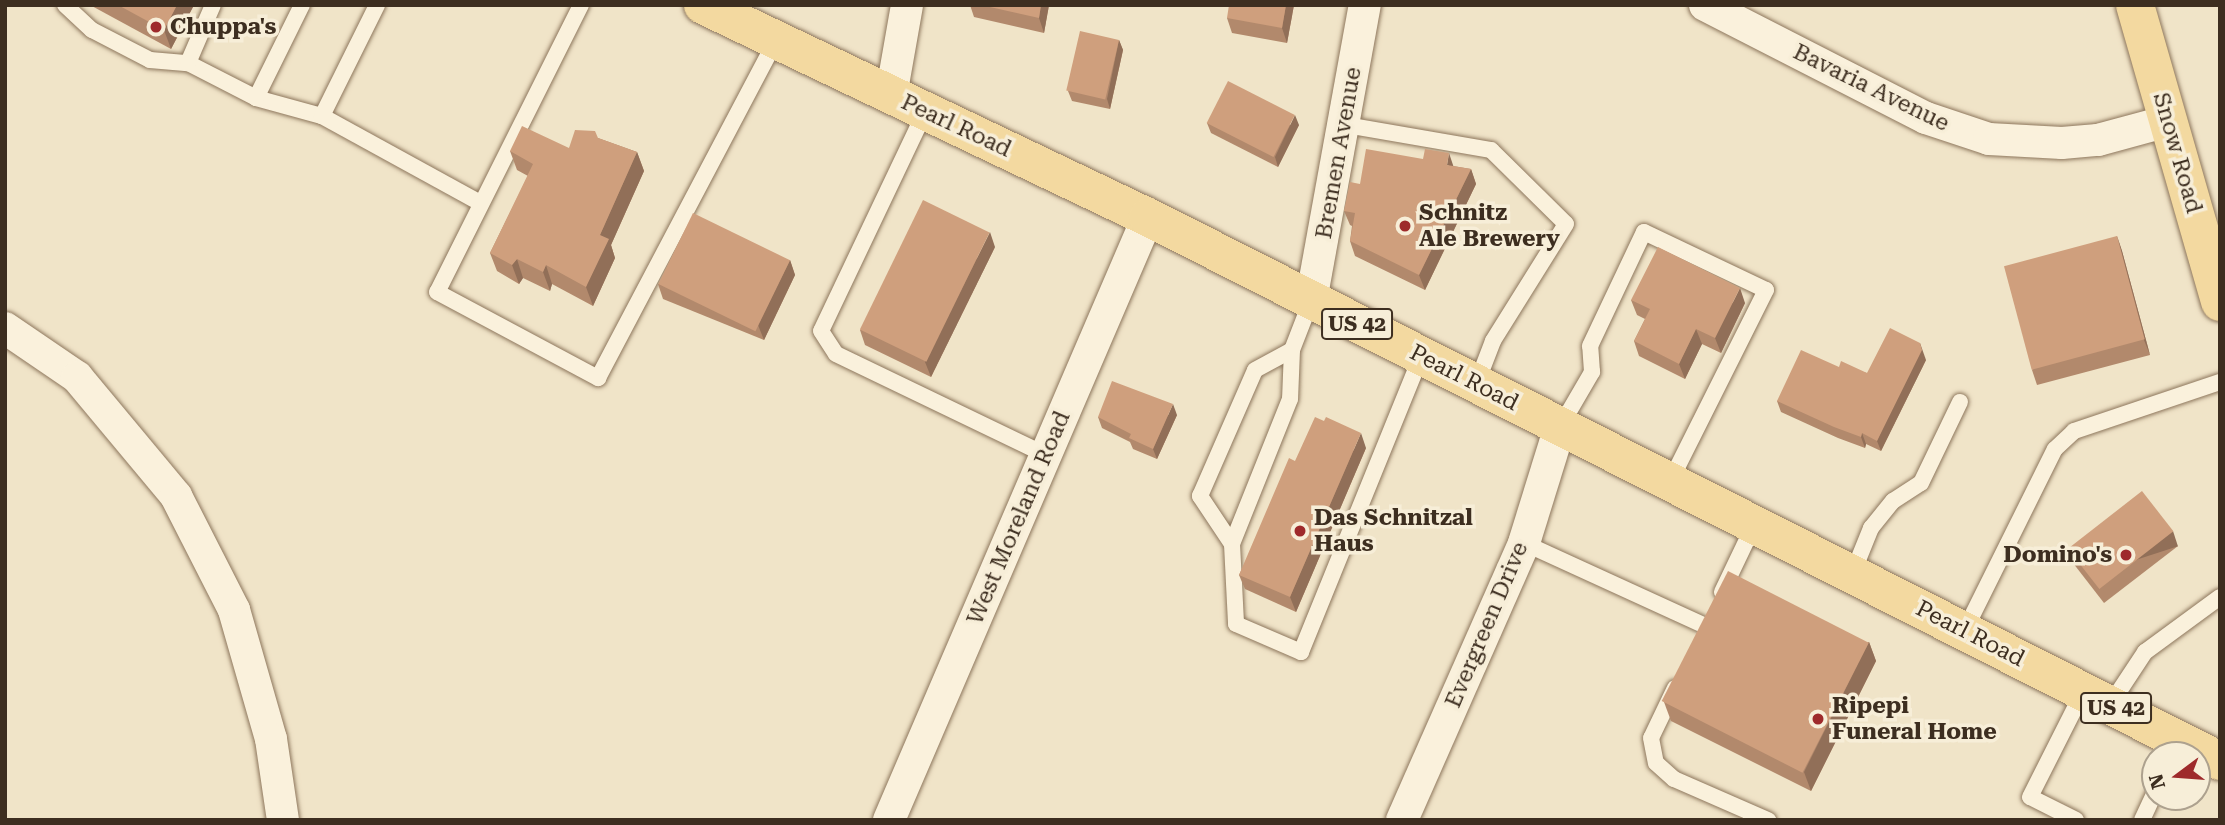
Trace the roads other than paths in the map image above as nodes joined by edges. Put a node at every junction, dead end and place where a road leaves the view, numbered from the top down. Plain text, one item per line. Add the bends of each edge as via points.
1 (65, 5) edge
2 (213, 5) edge
3 (302, 5) edge
4 (377, 5) edge
5 (581, 5) edge
6 (703, 5) edge
7 (907, 5) edge
8 (1365, 5) edge
9 (1705, 5) edge
10 (2135, 5) edge
11 (775, 40) junction
12 (188, 63) junction
13 (891, 96) junction
14 (256, 98) junction
15 (925, 112) junction
16 (322, 116) junction
17 (2168, 121) junction
18 (1346, 125) junction
19 (480, 203) junction
20 (1148, 217) junction
21 (1311, 301) junction
22 (2220, 302) edge
23 (5, 328) edge
24 (1292, 350) junction
25 (1421, 356) junction
26 (2220, 382) edge
27 (1476, 385) junction
28 (1960, 402) dead end
29 (1560, 427) junction
30 (1046, 455) junction
31 (1670, 482) junction
32 (1754, 525) junction
33 (1524, 543) junction
34 (1232, 544) junction
35 (1852, 575) junction
36 (2220, 597) edge
37 (1964, 632) junction
38 (1681, 676) edge
39 (2097, 699) junction
40 (2165, 741) edge
41 (283, 820) edge
42 (889, 820) edge
43 (1402, 820) edge
44 (1768, 820) edge
45 (2076, 820) edge

1 - 12 lane via 92,30 150,60
2 - 12 lane
3 - 14 lane
4 - 16 lane
5 - 19 lane
6 - 11 main road, Pearl Road / US 42
7 - 13 street
8 - 18 street, Bremen Avenue
9 - 17 street, Bavaria Avenue via 1926,118 1989,139 2062,144 2098,140
10 - 17 main road, Snow Road
11 - 13 main road, Pearl Road / US 42
11 - 19 lane via 598,378 437,292
12 - 14 lane
13 - 15 main road, Pearl Road / US 42
14 - 16 lane
15 - 20 main road, Pearl Road / US 42
15 - 30 lane via 821,331 835,354
16 - 19 lane
17 - 22 main road, Snow Road
18 - 21 street, Bremen Avenue
18 - 27 lane via 1491,150 1566,224 1493,341
20 - 21 main road, Pearl Road / US 42
20 - 30 street, West Moreland Road
21 - 24 lane
21 - 25 main road, Pearl Road / US 42
23 - 41 street via 77,377 176,496 234,610 271,739
24 - 34 lane via 1290,399
24 - 34 lane via 1255,370 1200,496
25 - 27 main road, Pearl Road / US 42
25 - 34 lane via 1301,652 1236,624
26 - 37 lane via 2137,406 2074,431 2064,440 2039,475
27 - 29 main road, Pearl Road / US 42
28 - 35 lane via 1921,483 1893,501 1871,528
29 - 31 main road, Pearl Road / US 42
29 - 31 lane via 1591,372 1590,346 1644,232 1766,290
29 - 33 street, Evergreen Drive
30 - 42 street, West Moreland Road
31 - 32 main road, Pearl Road / US 42
32 - 33 lane via 1702,633
32 - 35 main road, Pearl Road / US 42
33 - 43 street, Evergreen Drive
35 - 37 main road, Pearl Road / US 42
36 - 39 lane via 2145,652
37 - 39 main road, Pearl Road / US 42
38 - 44 lane via 1651,738 1656,763 1674,779
39 - 40 main road, Pearl Road / US 42
39 - 45 lane via 2030,797

